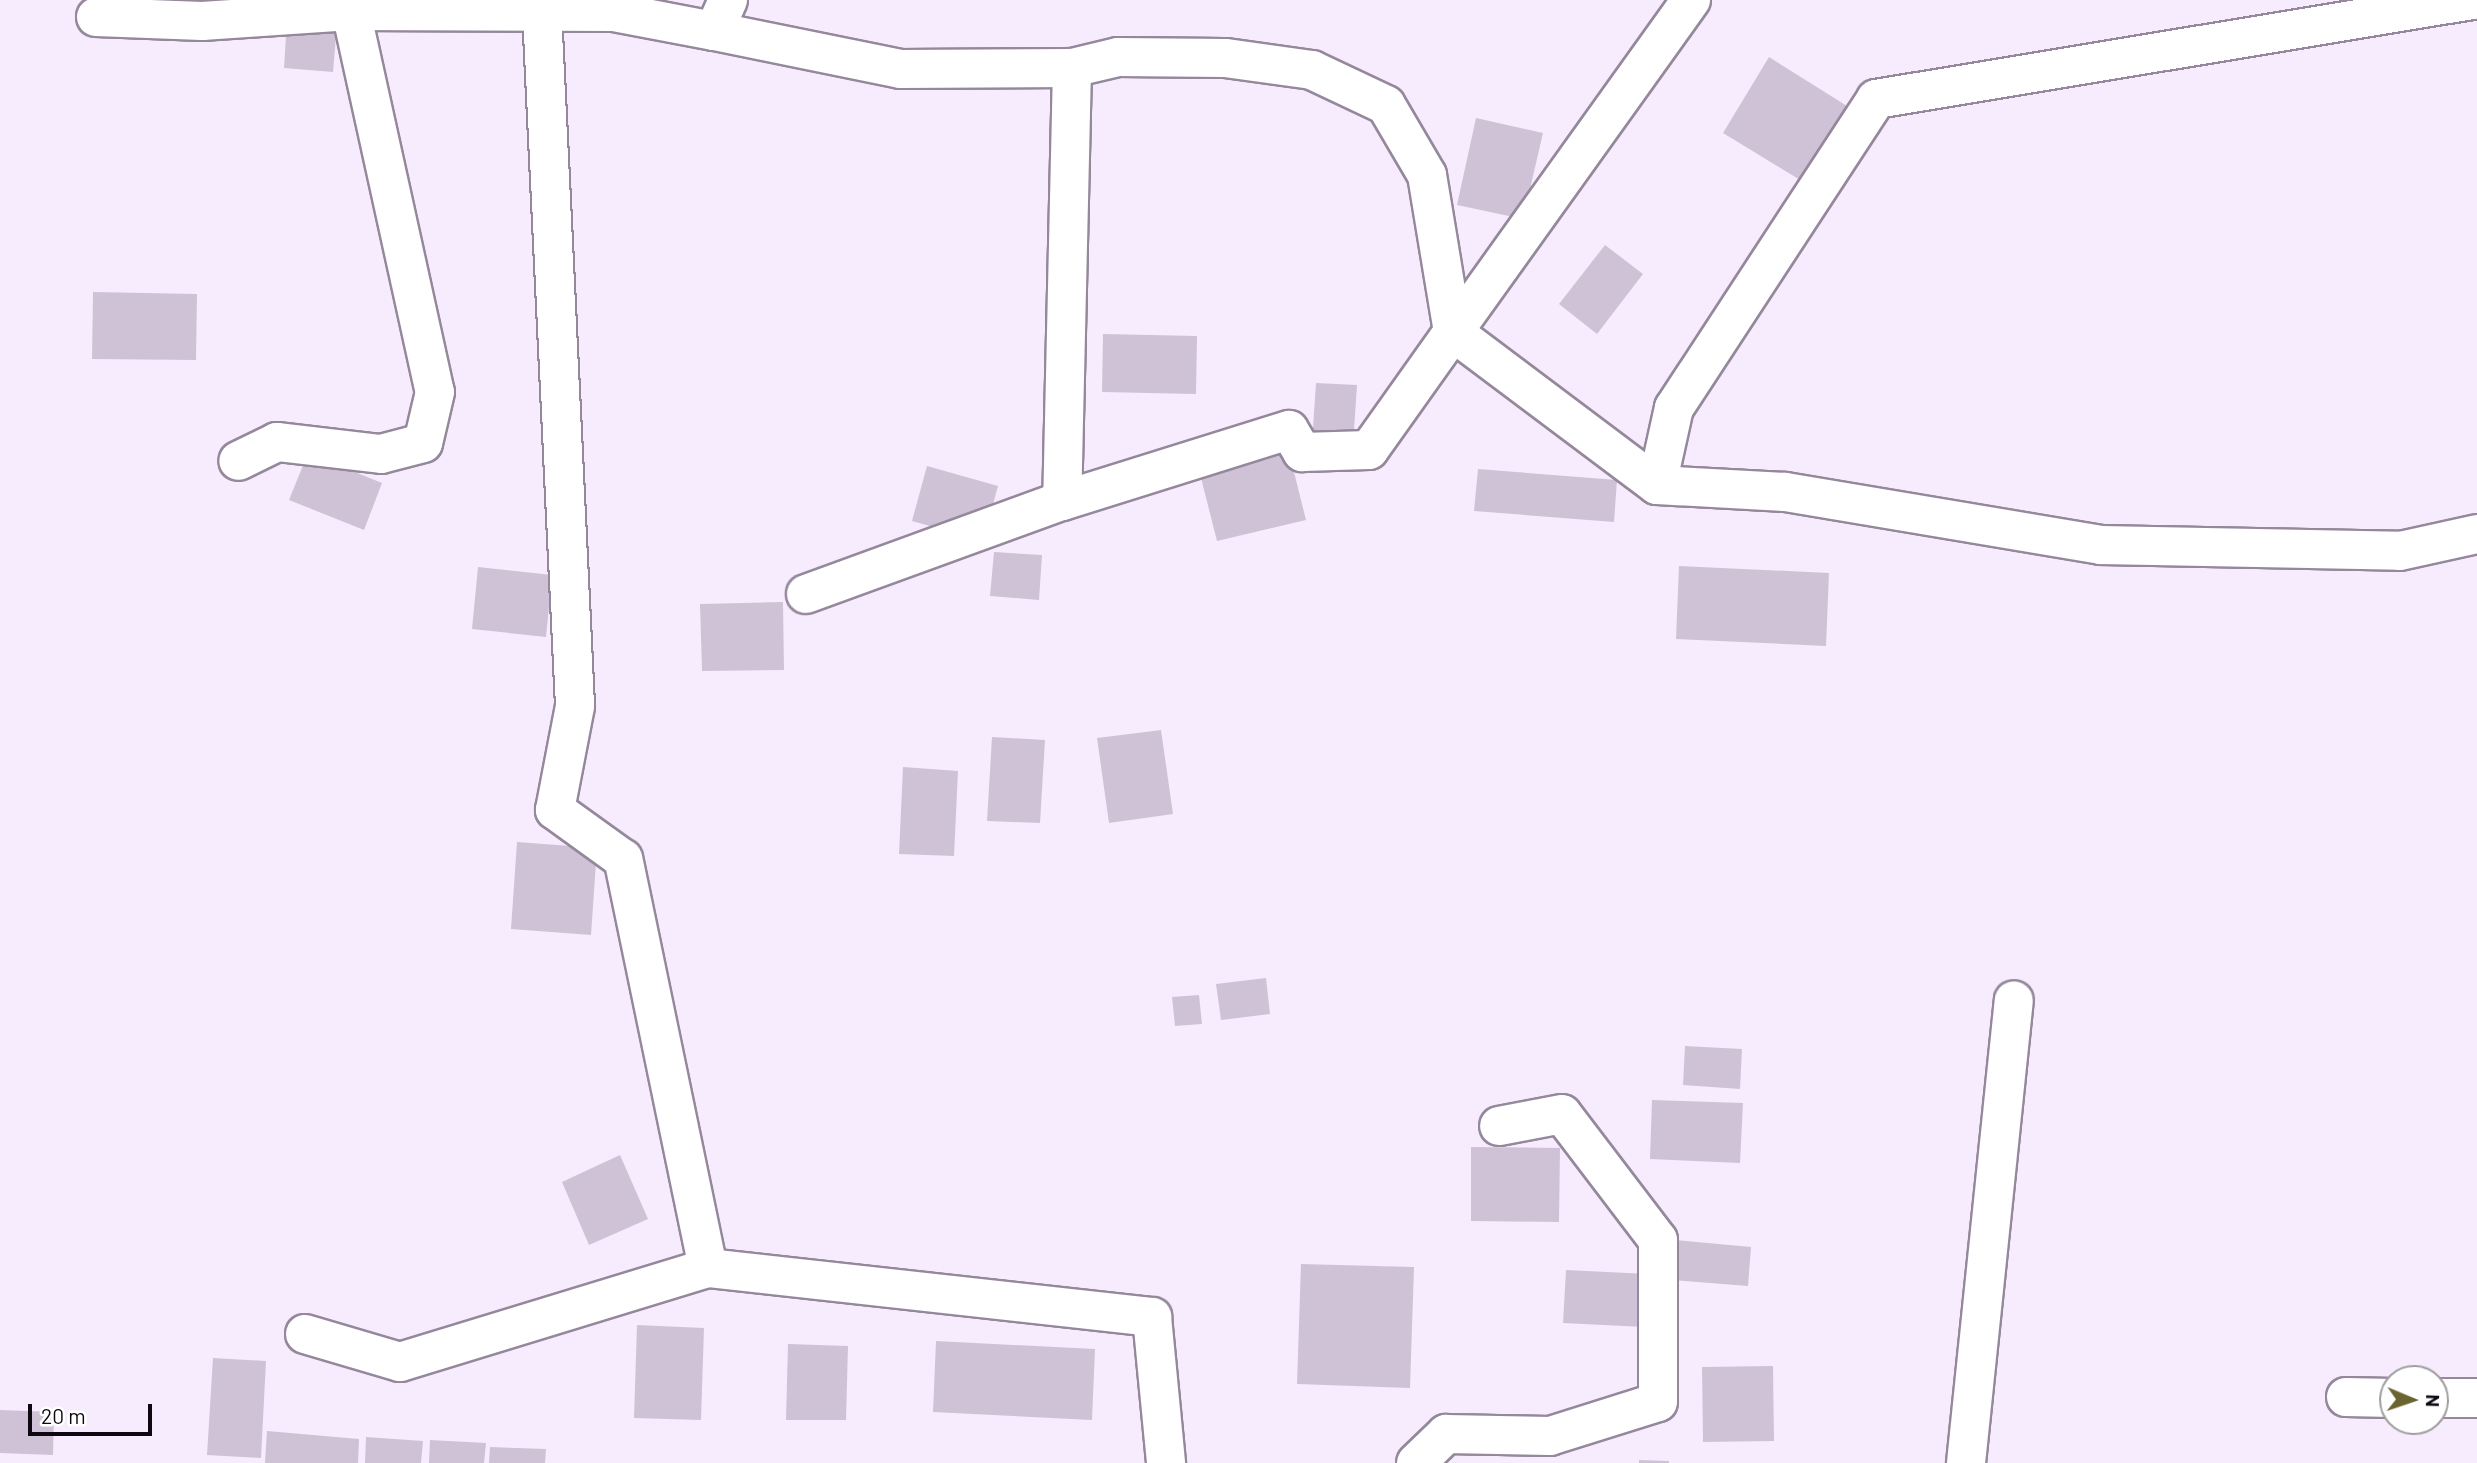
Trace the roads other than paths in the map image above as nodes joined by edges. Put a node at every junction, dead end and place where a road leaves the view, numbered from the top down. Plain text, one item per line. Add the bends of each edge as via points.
1 (1691, 0) edge
2 (2472, 0) edge
3 (350, 6) edge
4 (542, 12) junction
5 (721, 15) edge
6 (96, 18) dead end
7 (1072, 68) junction
8 (1453, 332) junction
9 (238, 461) dead end
10 (1657, 485) junction
11 (1062, 501) junction
12 (2477, 534) edge
13 (806, 594) dead end
14 (2014, 1000) dead end
15 (1499, 1126) dead end
16 (708, 1268) junction
17 (305, 1334) dead end
18 (2346, 1397) dead end
19 (2379, 1398) edge
20 (2449, 1398) edge
21 (2477, 1398) edge
22 (1166, 1463) edge
23 (1416, 1463) edge
24 (1966, 1463) edge

1 - 8 street
2 - 10 street via 1876,99 1674,408
3 - 4 street
3 - 6 street via 202,21
3 - 9 street via 435,392 423,443 382,454 277,442
4 - 5 street
4 - 16 street via 575,706 555,810 623,859
5 - 7 street via 900,69
7 - 8 street via 1118,57 1225,58 1312,70 1386,105 1427,175
7 - 11 street
8 - 10 street
8 - 11 street via 1369,450 1302,452 1289,430
10 - 12 street via 1785,492 2101,545 2400,551
11 - 13 street
14 - 24 street
15 - 23 street via 1562,1114 1658,1240 1658,1402 1550,1436 1446,1434
16 - 17 street via 400,1362
16 - 22 street via 1152,1317
18 - 19 street
20 - 21 street

